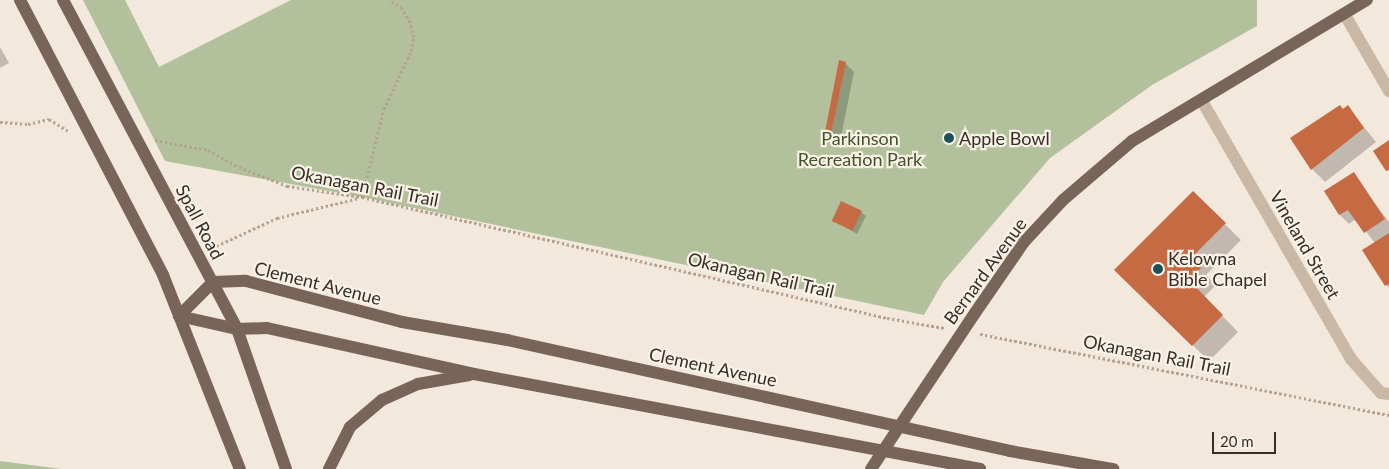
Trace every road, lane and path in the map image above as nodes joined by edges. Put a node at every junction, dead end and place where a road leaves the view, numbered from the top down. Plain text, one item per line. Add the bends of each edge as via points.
1 (20, 0) edge
2 (63, 0) edge
3 (390, 0) edge
4 (1367, 0) edge
5 (1345, 15) junction
6 (1389, 91) edge
7 (1202, 101) junction
8 (134, 136) junction
9 (362, 197) junction
10 (213, 282) junction
11 (179, 316) junction
12 (237, 329) junction
13 (954, 330) dead end
14 (973, 333) dead end
15 (474, 374) junction
16 (1389, 394) edge
17 (1389, 414) edge
18 (240, 469) edge
19 (286, 469) edge
20 (329, 469) edge
21 (871, 469) edge
22 (980, 469) edge
23 (1113, 469) edge

1 - 11 main road via 130,209
2 - 8 main road, Spall Road
3 - 9 path via 402,8 414,37 411,51 384,109
4 - 5 main road, Bernard Avenue
5 - 6 street
5 - 7 main road, Bernard Avenue
7 - 16 street, Vineland Street via 1351,359 1381,393
7 - 21 main road, Bernard Avenue, bridge via 1132,141 1062,200 1024,242
8 - 9 path, Okanagan Rail Trail via 208,150 239,167 287,186
8 - 10 main road, Spall Road
9 - 13 path, Okanagan Rail Trail via 877,316
10 - 11 main road
10 - 12 main road, Spall Road
10 - 23 main road, Clement Avenue via 246,281 402,322 507,340 1010,451
11 - 12 main road
11 - 18 main road
12 - 15 main road via 267,328
12 - 19 main road, Spall Road
14 - 17 path, Okanagan Rail Trail
15 - 20 main road via 418,384 382,400 350,427
15 - 22 main road

